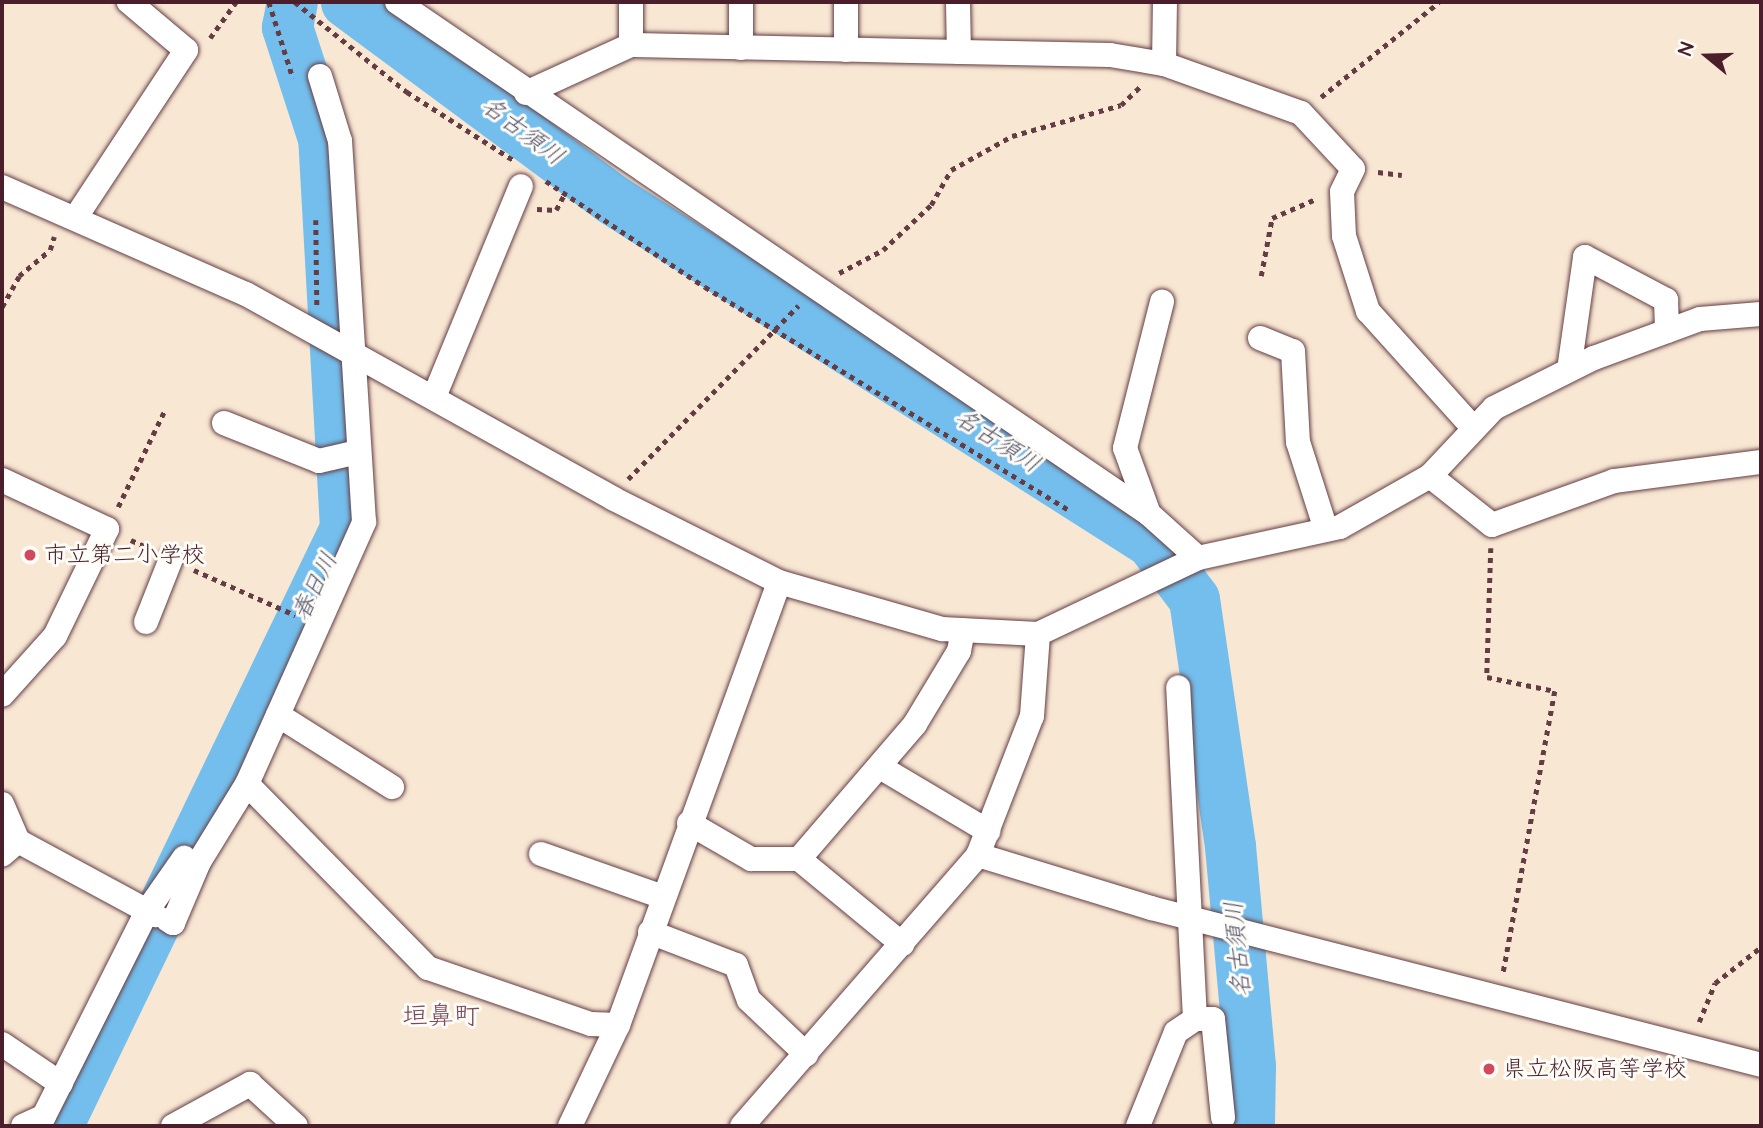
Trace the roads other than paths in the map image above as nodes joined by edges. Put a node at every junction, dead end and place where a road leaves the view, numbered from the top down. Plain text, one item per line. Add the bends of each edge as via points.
1 (129, 2) edge
2 (397, 2) edge
3 (631, 2) edge
4 (741, 2) edge
5 (846, 2) edge
6 (958, 2) edge
7 (1165, 2) edge
8 (631, 45) junction
9 (741, 48) junction
10 (846, 50) junction
11 (960, 52) junction
12 (1164, 64) junction
13 (320, 76) dead end
14 (526, 93) junction
15 (528, 176) road end
16 (2, 187) edge
17 (70, 214) junction
18 (1162, 302) dead end
19 (1761, 314) edge
20 (1667, 331) junction
21 (1260, 338) dead end
22 (351, 349) junction
23 (1569, 370) junction
24 (435, 397) junction
25 (1467, 421) dead end
26 (224, 423) dead end
27 (358, 452) junction
28 (1761, 461) edge
29 (1430, 476) junction
30 (2, 480) edge
31 (1149, 514) junction
32 (1326, 530) junction
33 (1198, 558) junction
34 (171, 559) road end
35 (779, 582) junction
36 (146, 622) dead end
37 (963, 630) junction
38 (1038, 634) junction
39 (1178, 687) dead end
40 (2, 695) edge
41 (278, 715) junction
42 (880, 767) junction
43 (247, 784) junction
44 (393, 787) dead end
45 (2, 804) edge
46 (689, 823) junction
47 (988, 831) junction
48 (10, 848) edge
49 (541, 853) dead end
50 (978, 855) junction
51 (184, 858) dead end
52 (799, 859) junction
53 (663, 897) junction
54 (156, 916) junction
55 (1190, 917) junction
56 (650, 932) junction
57 (902, 944) junction
58 (1195, 1020) junction
59 (618, 1025) junction
60 (2, 1044) edge
61 (806, 1054) junction
62 (1761, 1065) edge
63 (61, 1084) junction
64 (1223, 1117) dead end
65 (23, 1126) edge
66 (173, 1126) edge
67 (296, 1126) edge
68 (570, 1126) edge
69 (742, 1126) edge
70 (1138, 1126) edge

1 - 17 street via 186,50
2 - 14 street
3 - 8 street
4 - 9 street
5 - 10 street
6 - 11 street
7 - 12 street
8 - 9 street
8 - 14 street
9 - 10 street
10 - 11 street
11 - 12 street via 1110,55
12 - 25 street via 1301,113 1353,169 1342,192 1344,236 1368,311
13 - 22 street via 340,141
14 - 31 street
15 - 24 street
16 - 17 street
17 - 22 street
18 - 31 street via 1125,448
19 - 20 street via 1700,319
20 - 23 street
20 - 23 street via 1666,300 1585,257
21 - 32 street via 1293,351 1298,442
22 - 24 street
22 - 27 street
23 - 29 street via 1494,408
24 - 35 street via 614,499
26 - 27 street via 319,461
27 - 41 street via 364,522
28 - 29 street via 1614,481 1492,525
29 - 32 street
30 - 40 street via 107,529 55,636
31 - 33 street
32 - 33 street
33 - 38 street via 1143,589
34 - 36 street
35 - 37 street
35 - 46 street
37 - 38 street
37 - 42 street via 959,651 915,724
38 - 47 street via 1032,716
39 - 55 street
41 - 43 street
41 - 44 street
42 - 47 street
42 - 52 street
43 - 54 street via 199,862 173,923
43 - 59 street via 428,968 591,1024
45 - 48 street
46 - 52 street via 751,859
46 - 53 street
47 - 50 street
48 - 54 street
49 - 53 street
50 - 55 street
50 - 57 street
51 - 54 street
52 - 57 street
53 - 56 street
54 - 63 street
55 - 58 street
55 - 62 street via 1272,934
56 - 59 street
56 - 61 street via 736,965 749,1000
57 - 61 street
58 - 64 street via 1213,1019
58 - 70 street via 1176,1032
59 - 68 street
60 - 63 street
61 - 69 street
63 - 65 street via 44,1116
66 - 67 street via 250,1084

